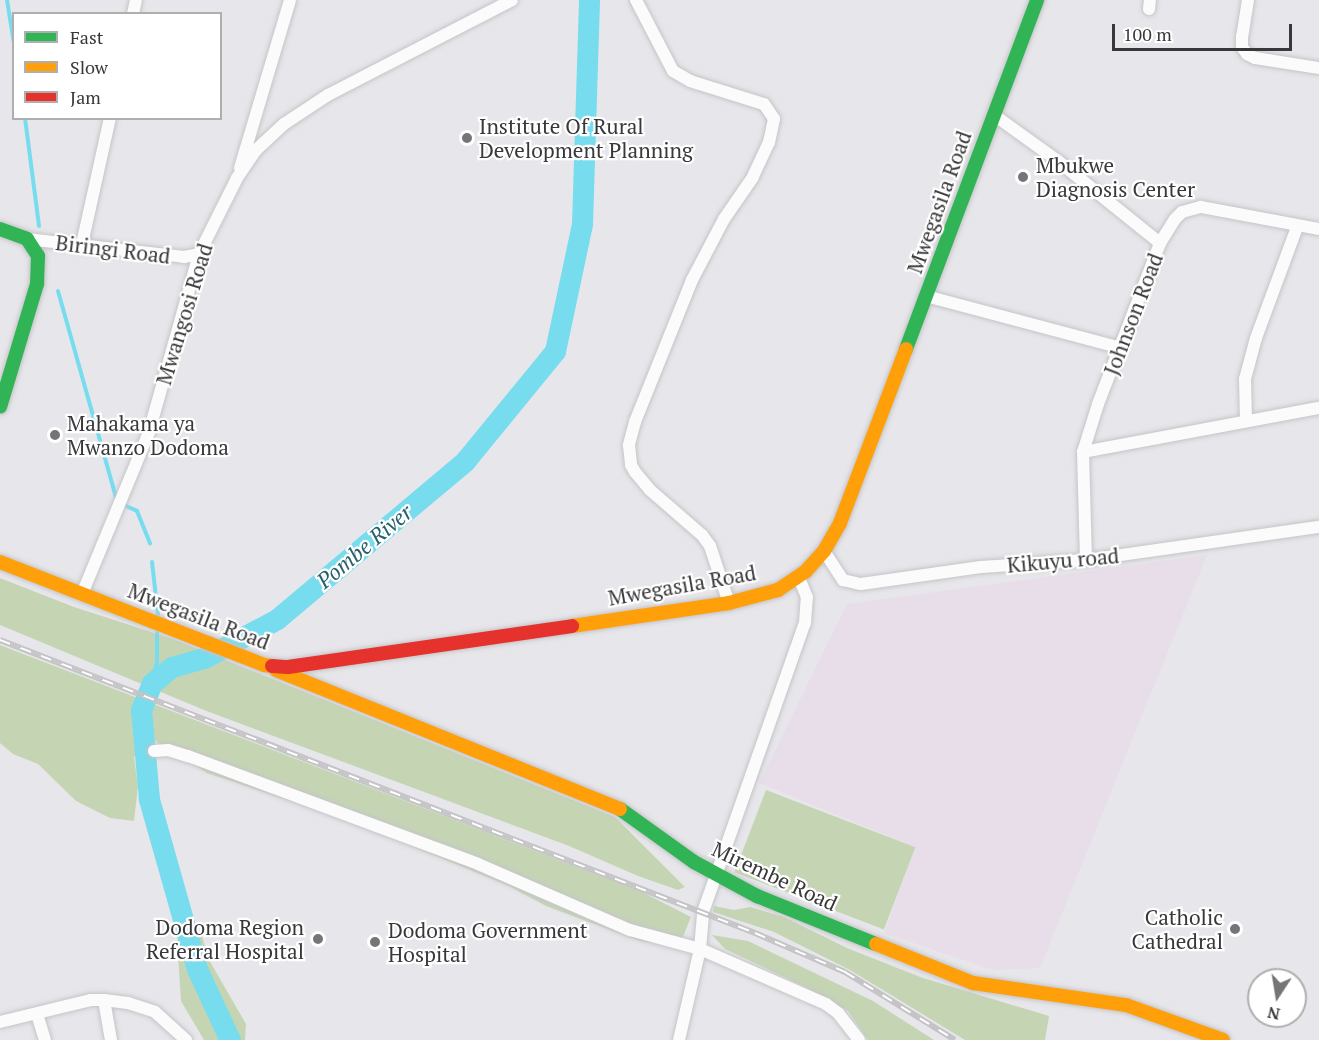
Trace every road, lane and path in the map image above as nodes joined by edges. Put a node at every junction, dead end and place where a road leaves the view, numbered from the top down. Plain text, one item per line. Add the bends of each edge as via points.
1 (290, 0) edge
2 (512, 0) edge
3 (636, 0) edge
4 (1036, 0) edge
5 (1248, 0) edge
6 (1319, 68) edge
7 (994, 115) junction
8 (110, 120) edge
9 (237, 178) junction
10 (1297, 226) junction
11 (0, 229) edge
12 (1319, 229) edge
13 (27, 239) junction
14 (1160, 243) junction
15 (82, 244) junction
16 (200, 254) junction
17 (926, 296) junction
18 (1121, 348) junction
19 (0, 407) edge
20 (1319, 408) edge
21 (1246, 420) junction
22 (1083, 452) junction
23 (1319, 527) edge
24 (824, 551) junction
25 (1086, 560) junction
26 (0, 561) edge
27 (798, 576) junction
28 (82, 594) junction
29 (729, 603) junction
30 (264, 665) junction
31 (154, 751) dead end
32 (717, 877) junction
33 (700, 949) junction
34 (104, 1000) junction
35 (37, 1014) junction
36 (0, 1022) edge
37 (45, 1040) edge
38 (111, 1040) edge
39 (186, 1040) edge
40 (679, 1040) edge
41 (859, 1040) edge
42 (1223, 1040) edge

1 - 9 street
2 - 9 street, Mwangosi Road via 328,94 284,124 256,150
3 - 29 street via 673,71 690,81 764,104 774,119 769,142 753,177 724,219 692,280 629,445 635,472 710,546
4 - 7 street, Mwegasila Road
5 - 6 street via 1242,36 1247,54
7 - 14 street
7 - 17 street, Mwegasila Road
8 - 15 street
9 - 16 street, Mwangosi Road
10 - 12 street, Johnson Road
10 - 14 street, Johnson Road via 1201,207 1182,212
10 - 21 street via 1245,378
11 - 13 street
13 - 15 street, Biringi Road
13 - 19 street via 38,256 37,284
14 - 18 street, Johnson Road
15 - 16 street, Biringi Road via 184,257
16 - 28 street, Mwangosi Road via 149,432
17 - 18 street
17 - 24 street, Mwegasila Road via 840,523
18 - 22 street, Johnson Road
20 - 21 street
21 - 22 street
22 - 25 street, Johnson Road
23 - 25 street, Kikuyu road
24 - 25 street, Kikuyu road via 843,580 861,584 981,567
24 - 27 street, Mwegasila Road
26 - 28 street, Mwegasila Road
27 - 29 street, Mwegasila Road via 778,590
27 - 32 street via 807,597 805,623
28 - 30 street, Mwegasila Road
29 - 30 street, Mwegasila Road via 307,666
30 - 32 street, Mirembe Road via 620,809
31 - 33 street via 189,756 478,864 630,930
32 - 33 street via 703,912
32 - 42 street, Mirembe Road via 973,983 1126,1005
33 - 40 street
33 - 41 street via 826,1004
34 - 35 street
34 - 38 street
34 - 39 street via 155,1012
35 - 36 street
35 - 37 street

